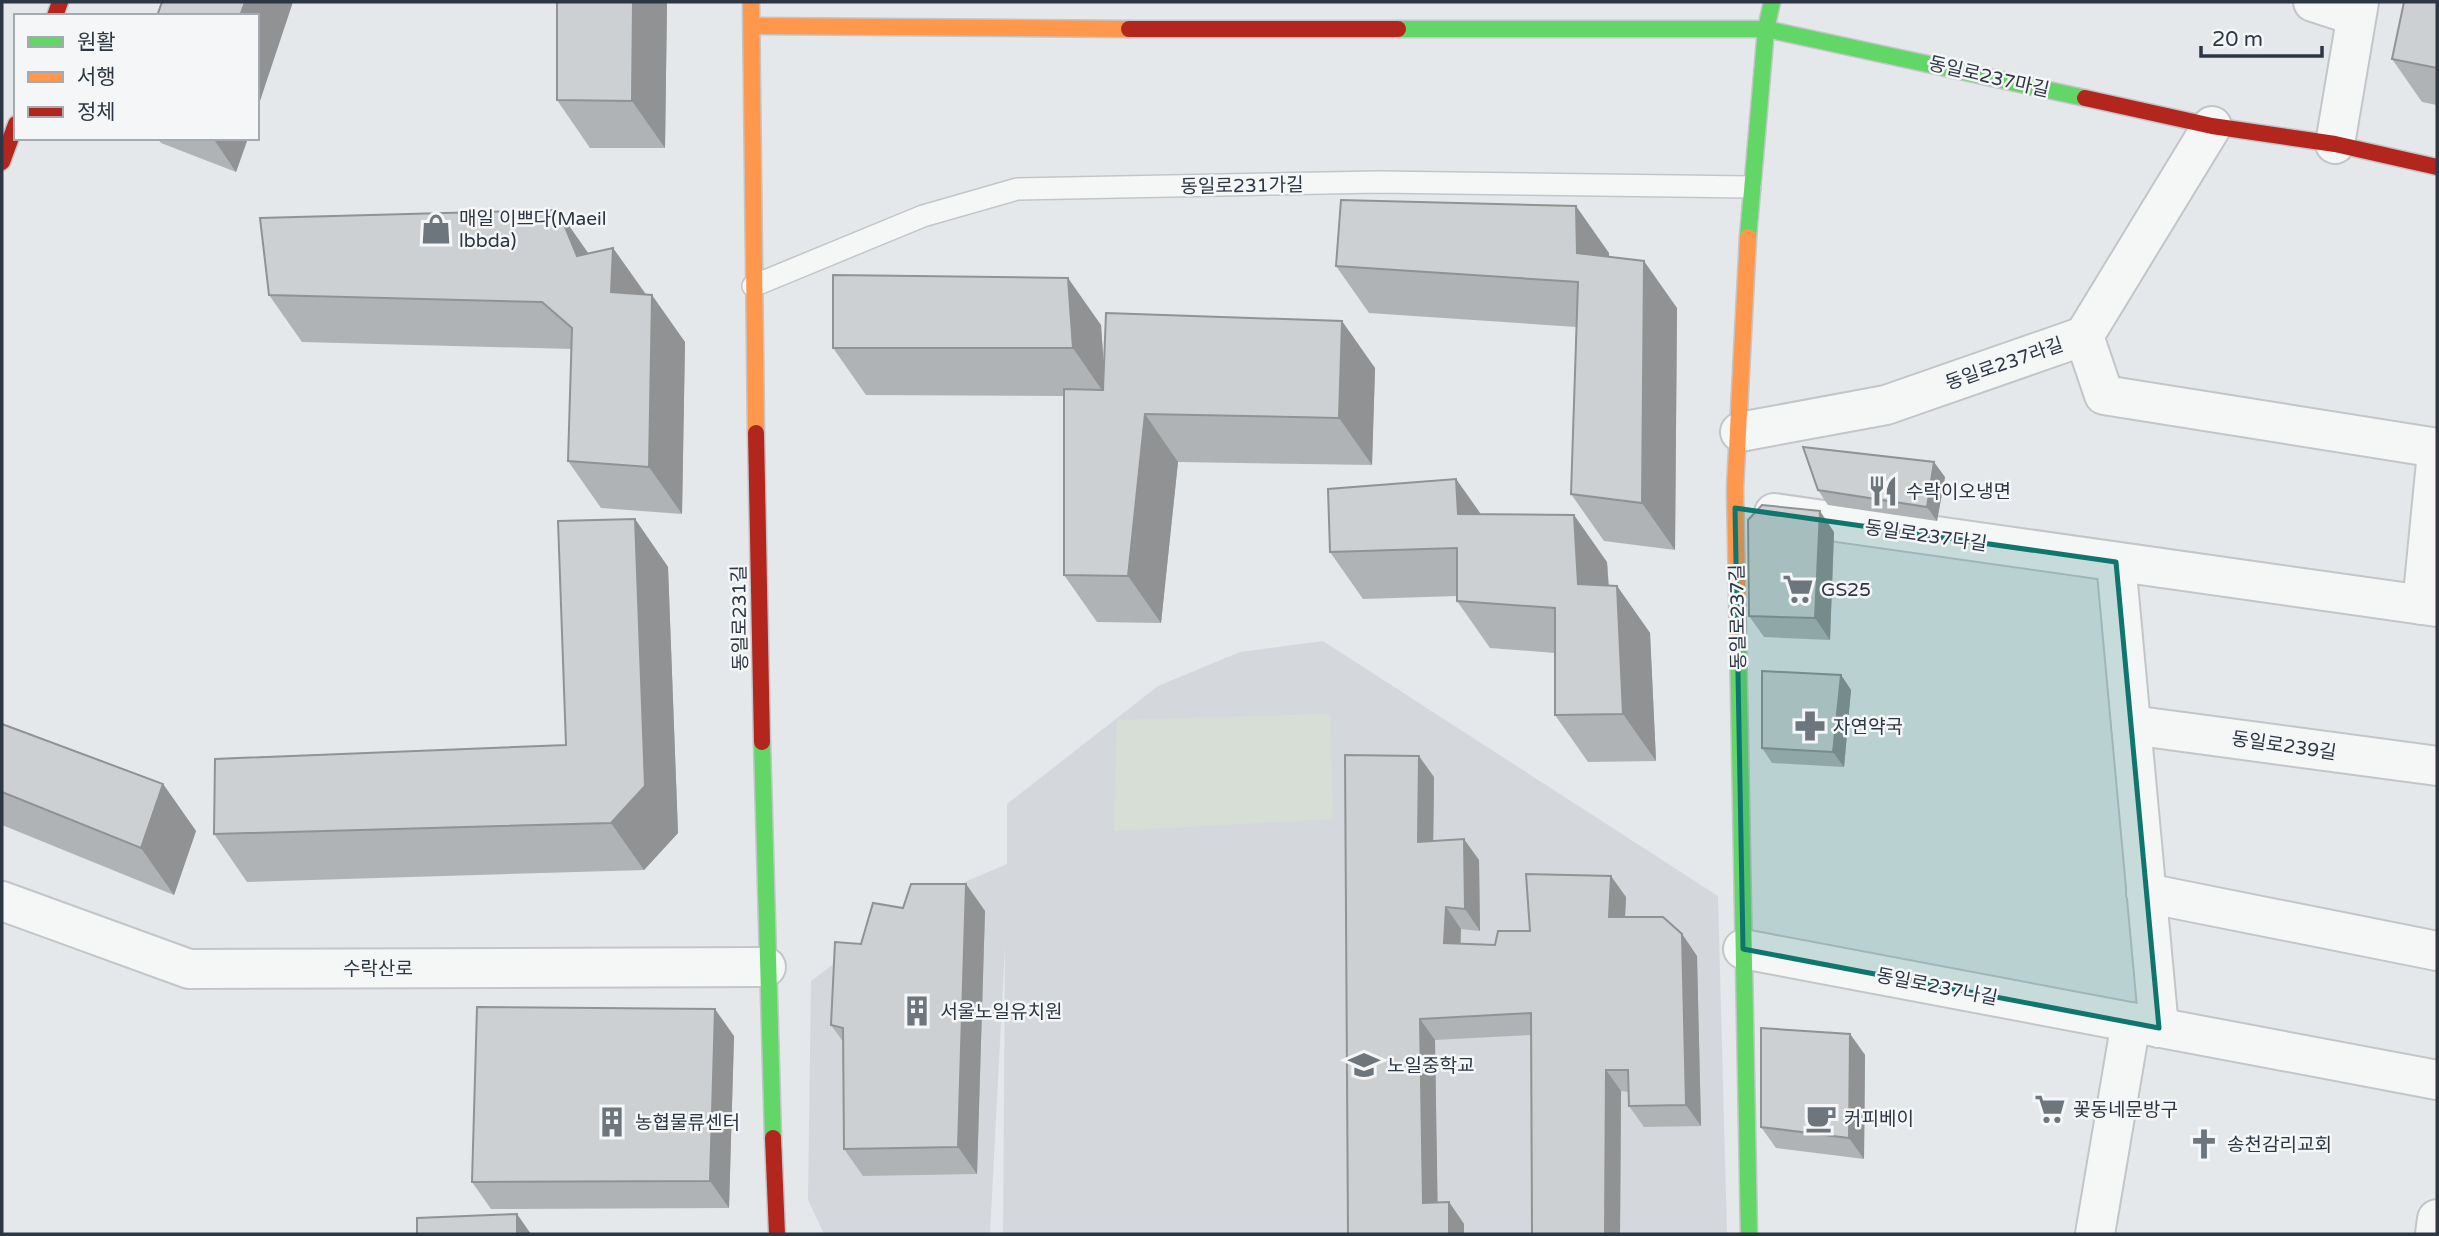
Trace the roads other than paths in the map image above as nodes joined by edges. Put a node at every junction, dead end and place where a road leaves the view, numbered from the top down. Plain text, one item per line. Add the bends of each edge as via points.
1 (751, 2) edge
2 (1772, 2) edge
3 (2313, 2) edge
4 (2358, 9) edge
5 (752, 26) junction
6 (1766, 29) junction
7 (2212, 126) junction
8 (14, 129) edge
9 (2335, 144) junction
10 (2, 162) edge
11 (2437, 167) edge
12 (1750, 187) junction
13 (753, 286) junction
14 (2084, 336) junction
15 (1740, 432) junction
16 (2437, 450) edge
17 (1735, 508) junction
18 (2116, 562) junction
19 (2430, 606) edge
20 (2131, 725) junction
21 (2437, 766) edge
22 (2146, 893) junction
23 (2, 901) edge
24 (1743, 949) junction
25 (2437, 951) edge
26 (766, 967) junction
27 (2145, 1025) junction
28 (2437, 1080) edge
29 (776, 1218) edge
30 (2437, 1219) edge
31 (795, 1234) edge
32 (1749, 1234) edge
33 (2095, 1234) edge
34 (2435, 1234) edge

1 - 5 street, 동일로231길
2 - 6 street, 동일로237길
3 - 4 street
4 - 9 street
5 - 6 street, 동일로237마길
5 - 13 street, 동일로231길
6 - 7 street, 동일로237마길
6 - 12 street, 동일로237길
7 - 9 street, 동일로237마길
7 - 14 street
8 - 10 street
9 - 11 street, 동일로237마길
12 - 13 lane, 동일로231가길 via 1378,182 1017,189 923,216
12 - 15 street, 동일로237길
13 - 26 street, 동일로231길
14 - 15 street, 동일로237라길 via 1886,405
14 - 16 street, 동일로237라길 via 2104,395
15 - 17 street, 동일로237길
16 - 19 street, 동일로237라길
17 - 18 street, 동일로237다길
17 - 24 street, 동일로237길
18 - 19 street, 동일로237다길
18 - 20 street
20 - 21 street, 동일로239길
20 - 22 street
22 - 25 street
22 - 27 street
23 - 26 street, 수락산로 via 189,969
24 - 27 street, 동일로237나길
24 - 32 street, 동일로237길
26 - 29 street, 동일로231길
27 - 28 street, 동일로237나길
27 - 33 street
29 - 31 street
30 - 34 street

